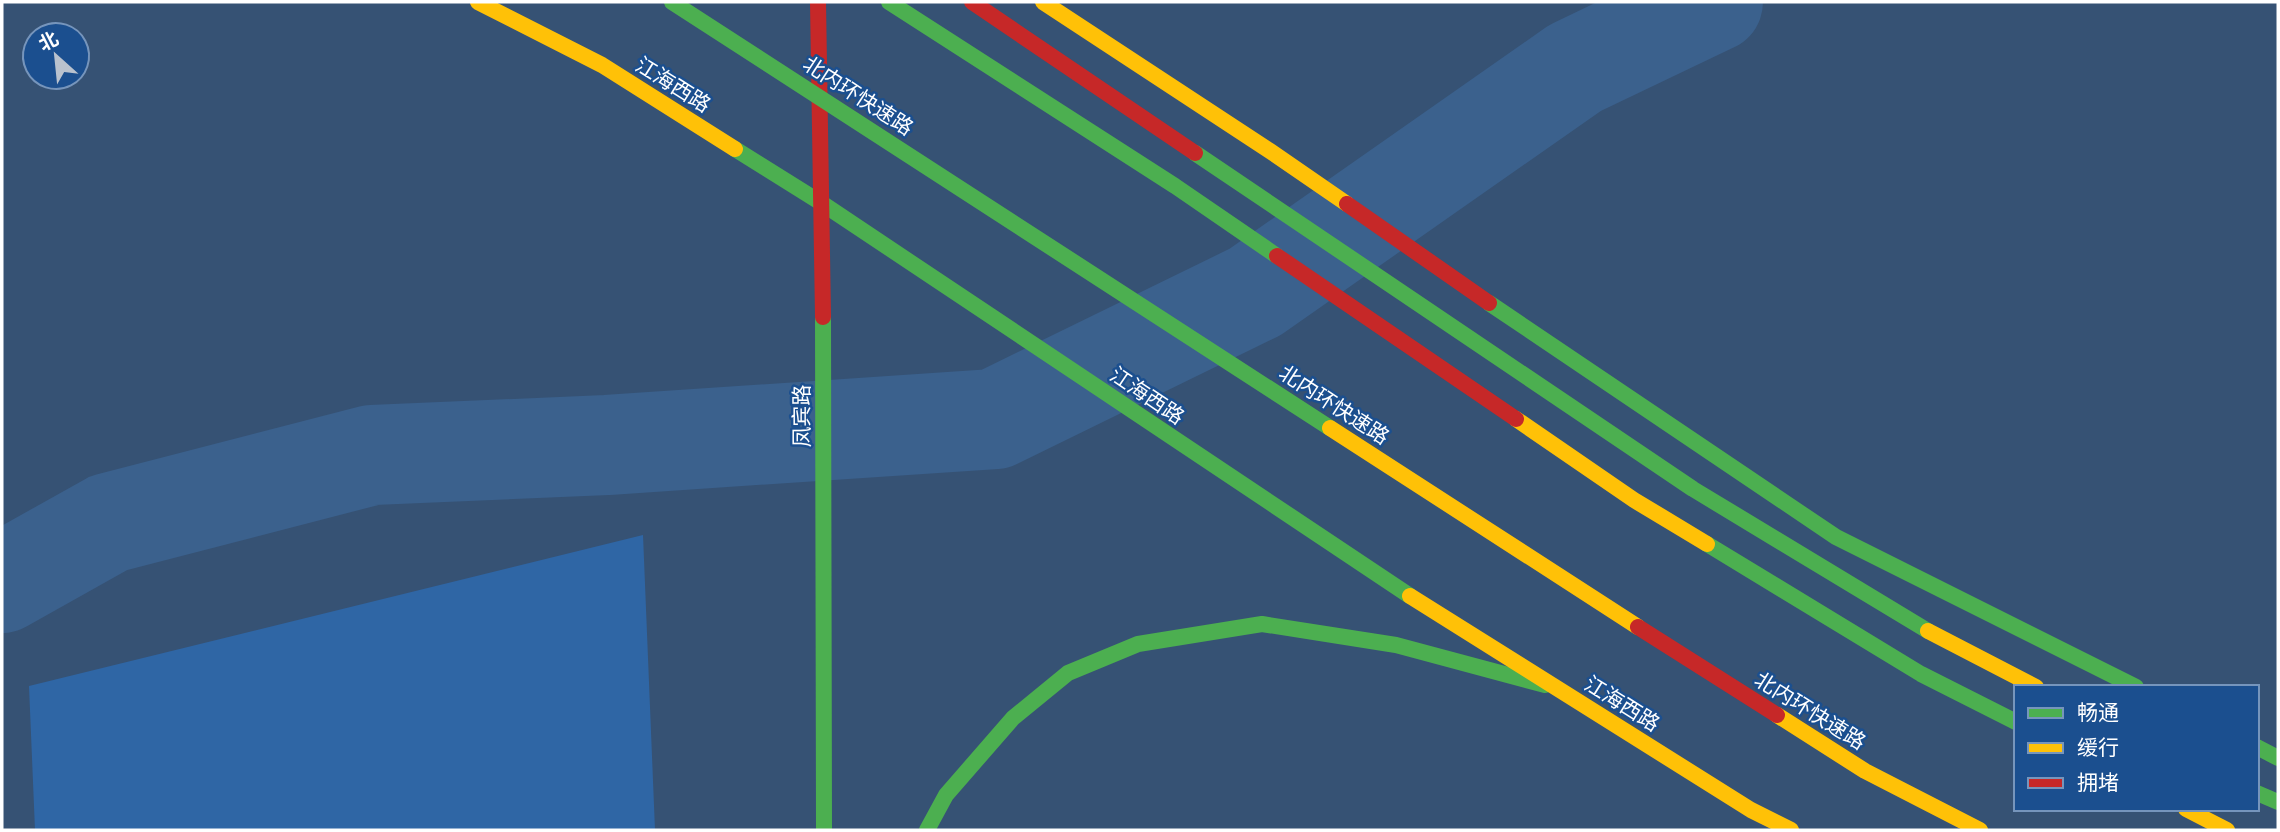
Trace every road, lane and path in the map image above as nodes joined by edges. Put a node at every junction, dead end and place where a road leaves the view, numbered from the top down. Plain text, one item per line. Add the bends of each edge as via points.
1 (478, 2) edge
2 (672, 2) edge
3 (818, 2) edge
4 (889, 2) edge
5 (972, 2) edge
6 (1035, 2) edge
7 (1043, 2) edge
8 (1134, 132) dead end
9 (1150, 153) dead end
10 (1175, 186) junction
11 (823, 204) junction
12 (2032, 685) edge
13 (2132, 685) edge
14 (1558, 688) junction
15 (2014, 721) edge
16 (2259, 748) edge
17 (2278, 758) edge
18 (2259, 794) edge
19 (2278, 802) edge
20 (2190, 811) edge
21 (824, 830) edge
22 (927, 830) edge
23 (1791, 830) edge
24 (1980, 830) edge
25 (2227, 830) edge

1 - 11 main road, 江海西路 via 602,65
2 - 24 main road, 北内环快速路, bridge via 1865,771
3 - 11 main road, 凤宾路
4 - 10 main road
5 - 12 main road, bridge via 1693,489 1938,637
6 - 8 main road
7 - 13 main road via 1836,537
9 - 10 main road
10 - 15 main road via 1634,500 1921,674
11 - 14 main road, 江海西路 via 1374,573
11 - 21 main road, 凤宾路
14 - 22 main road via 1396,646 1262,624 1138,645 1068,673 1013,718 946,794
14 - 23 main road, 江海西路 via 1751,810
16 - 17 main road
18 - 19 main road
20 - 25 main road

